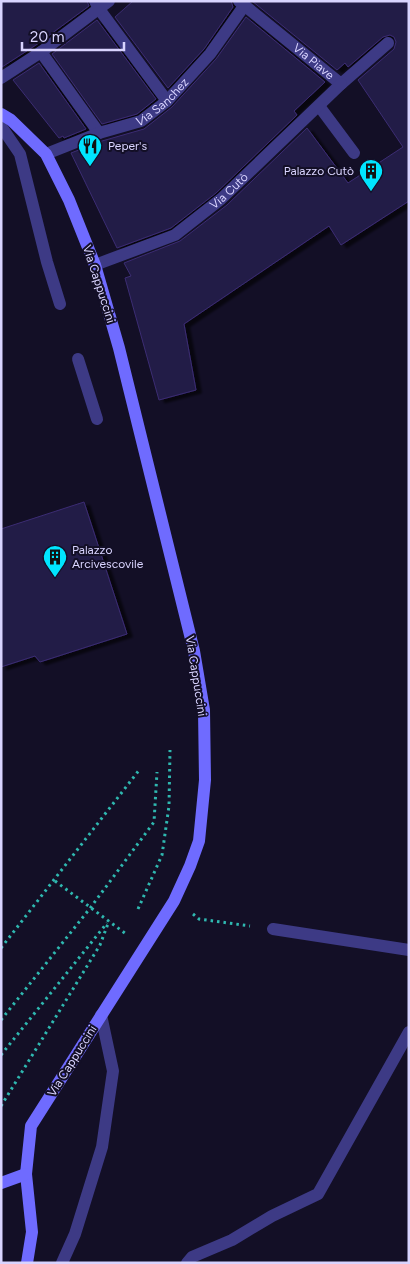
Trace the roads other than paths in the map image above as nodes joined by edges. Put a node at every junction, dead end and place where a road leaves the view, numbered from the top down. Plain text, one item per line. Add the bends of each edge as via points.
1 (101, 4) edge
2 (242, 4) edge
3 (388, 43) dead end
4 (41, 52) junction
5 (1, 78) edge
6 (341, 84) junction
7 (166, 101) junction
8 (319, 106) junction
9 (1, 114) edge
10 (1, 126) edge
11 (98, 133) junction
12 (354, 153) dead end
13 (46, 154) junction
14 (95, 265) junction
15 (60, 304) dead end
16 (78, 359) dead end
17 (97, 419) dead end
18 (274, 929) road end
19 (409, 950) edge
20 (101, 1015) junction
21 (409, 1032) edge
22 (26, 1174) junction
23 (1, 1183) edge
24 (27, 1263) edge
25 (62, 1263) edge
26 (187, 1263) edge

1 - 4 street
1 - 7 street
2 - 6 street, Via Piave
2 - 7 street, Via Sanchez via 210,54
3 - 6 street, Via Piave
4 - 5 street
4 - 11 street
6 - 8 street, Via Cutò
7 - 11 street, Via Sanchez via 141,121
8 - 12 street
8 - 14 street, Via Cutò via 221,199 175,235
9 - 13 street, Via Cappuccini
10 - 15 street via 20,154
11 - 13 street, Via Sanchez
13 - 14 street, Via Cappuccini
14 - 20 street, Via Cappuccini via 119,348 194,651 204,710 205,780 199,841 190,866 174,901
16 - 17 street
18 - 19 street
20 - 22 street, Via Cappuccini via 31,1126
20 - 25 street via 113,1071 103,1137 75,1234
21 - 26 street via 318,1194 232,1240 192,1257
22 - 23 street
22 - 24 street, Via Cappuccini via 32,1232

